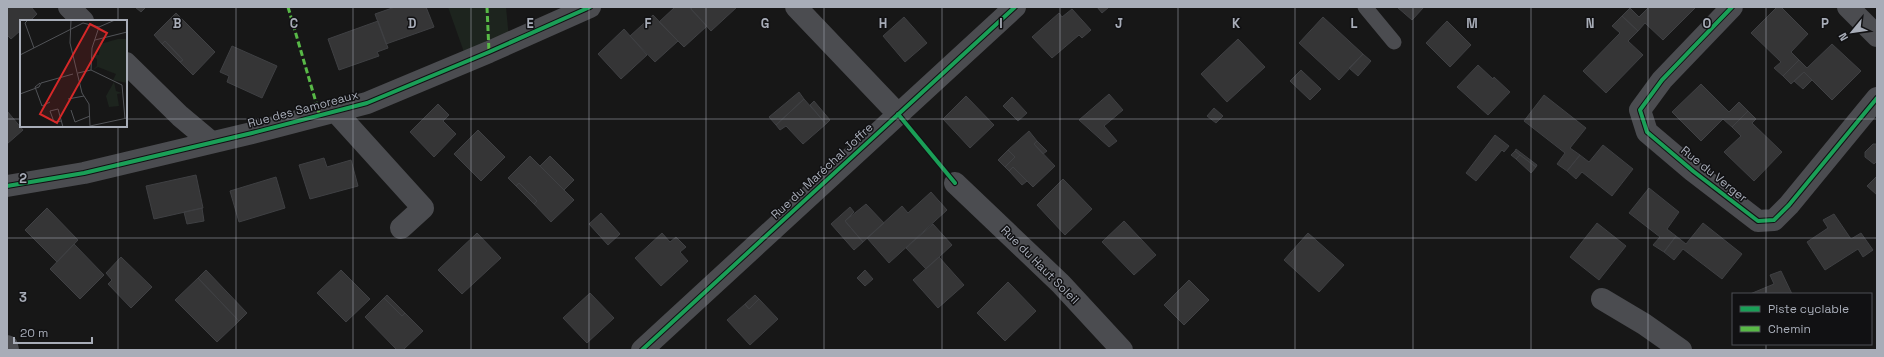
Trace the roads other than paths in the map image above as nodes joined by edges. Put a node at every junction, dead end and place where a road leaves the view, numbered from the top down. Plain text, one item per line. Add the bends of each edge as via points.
1 (69, 7) edge
2 (590, 7) edge
3 (796, 7) edge
4 (1015, 7) edge
5 (1365, 7) edge
6 (1732, 7) edge
7 (1848, 7) edge
8 (82, 20) edge
9 (1877, 36) edge
10 (1394, 42) dead end
11 (127, 64) edge
12 (1877, 98) edge
13 (336, 112) junction
14 (898, 114) junction
15 (211, 142) junction
16 (955, 183) dead end
17 (7, 186) edge
18 (401, 228) dead end
19 (1602, 299) dead end
20 (7, 346) edge
21 (8, 350) edge
22 (642, 350) edge
23 (1122, 350) edge
24 (1681, 350) edge

1 - 8 street
2 - 13 street, Rue des Samoreaux via 374,100
3 - 14 street
4 - 14 street, Rue du Maréchal Joffre
5 - 10 lane
6 - 12 street, Rue du Verger via 1662,80 1640,110 1647,132 1758,221 1774,220 1789,205
7 - 9 street
11 - 15 street via 180,116
13 - 15 street, Rue des Samoreaux
13 - 18 street, Rue des Samoreaux via 423,208
14 - 22 street, Rue du Maréchal Joffre
15 - 17 street, Rue des Samoreaux via 84,173
16 - 23 street, Rue du Haut Soleil via 1061,284
19 - 24 street
20 - 21 street

